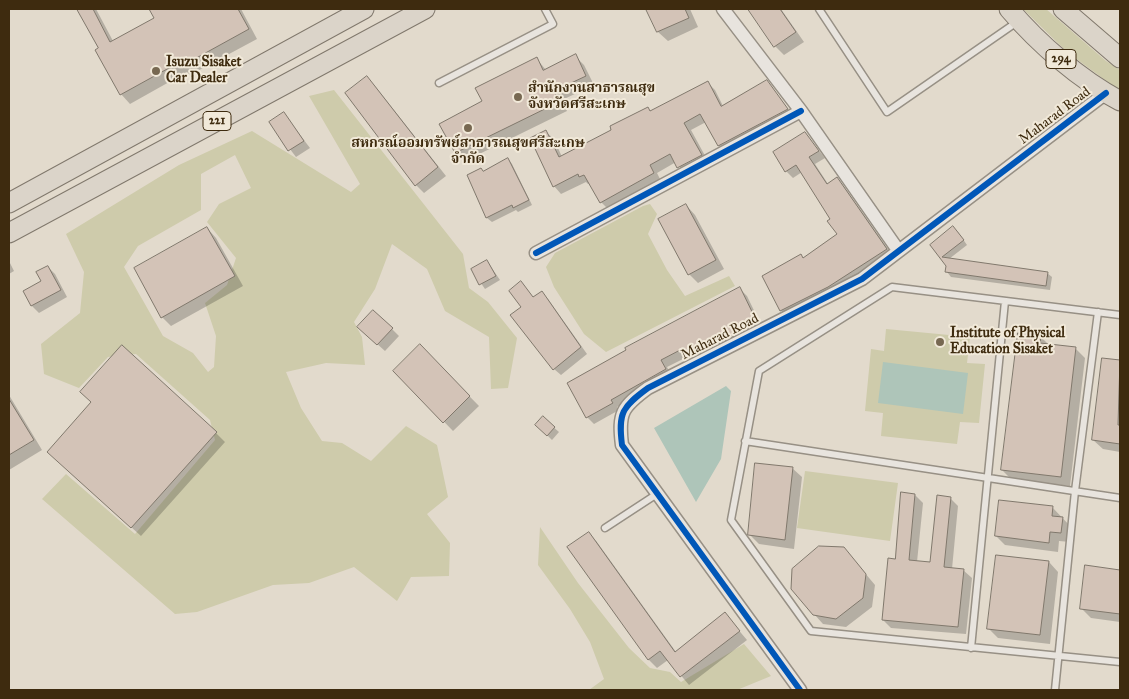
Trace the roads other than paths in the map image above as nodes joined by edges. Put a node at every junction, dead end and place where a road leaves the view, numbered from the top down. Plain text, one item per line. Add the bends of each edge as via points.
1 (364, 9) edge
2 (426, 9) edge
3 (545, 9) edge
4 (723, 9) edge
5 (819, 9) edge
6 (1063, 9) edge
7 (1014, 15) edge
8 (1120, 58) edge
9 (439, 84) dead end
10 (1113, 97) edge
11 (801, 111) junction
12 (9, 203) edge
13 (9, 233) edge
14 (898, 250) junction
15 (536, 253) dead end
16 (1005, 301) junction
17 (1098, 312) junction
18 (1120, 316) edge
19 (745, 441) junction
20 (986, 478) junction
21 (1075, 490) junction
22 (657, 494) junction
23 (1120, 498) edge
24 (605, 528) dead end
25 (971, 648) junction
26 (1059, 656) junction
27 (1120, 662) edge
28 (800, 690) edge
29 (1056, 690) edge

1 - 12 main road, 221
2 - 13 main road, 221
3 - 9 lane via 553,24
4 - 11 street
5 - 7 lane via 887,112
6 - 8 main road
7 - 10 main road, 294 via 1066,63
10 - 14 street, Maharad Road
11 - 14 street
11 - 15 street
14 - 22 street, Maharad Road via 862,278 648,388 628,403 619,422 622,445
16 - 17 lane
16 - 19 lane via 892,288 759,371
16 - 20 lane
17 - 18 lane
17 - 21 lane
19 - 20 lane
19 - 25 lane via 731,520 811,632
20 - 21 lane
20 - 25 lane
21 - 23 lane
21 - 26 lane
22 - 24 lane
22 - 28 street, Maharad Road
25 - 26 lane
26 - 27 lane
26 - 29 lane

